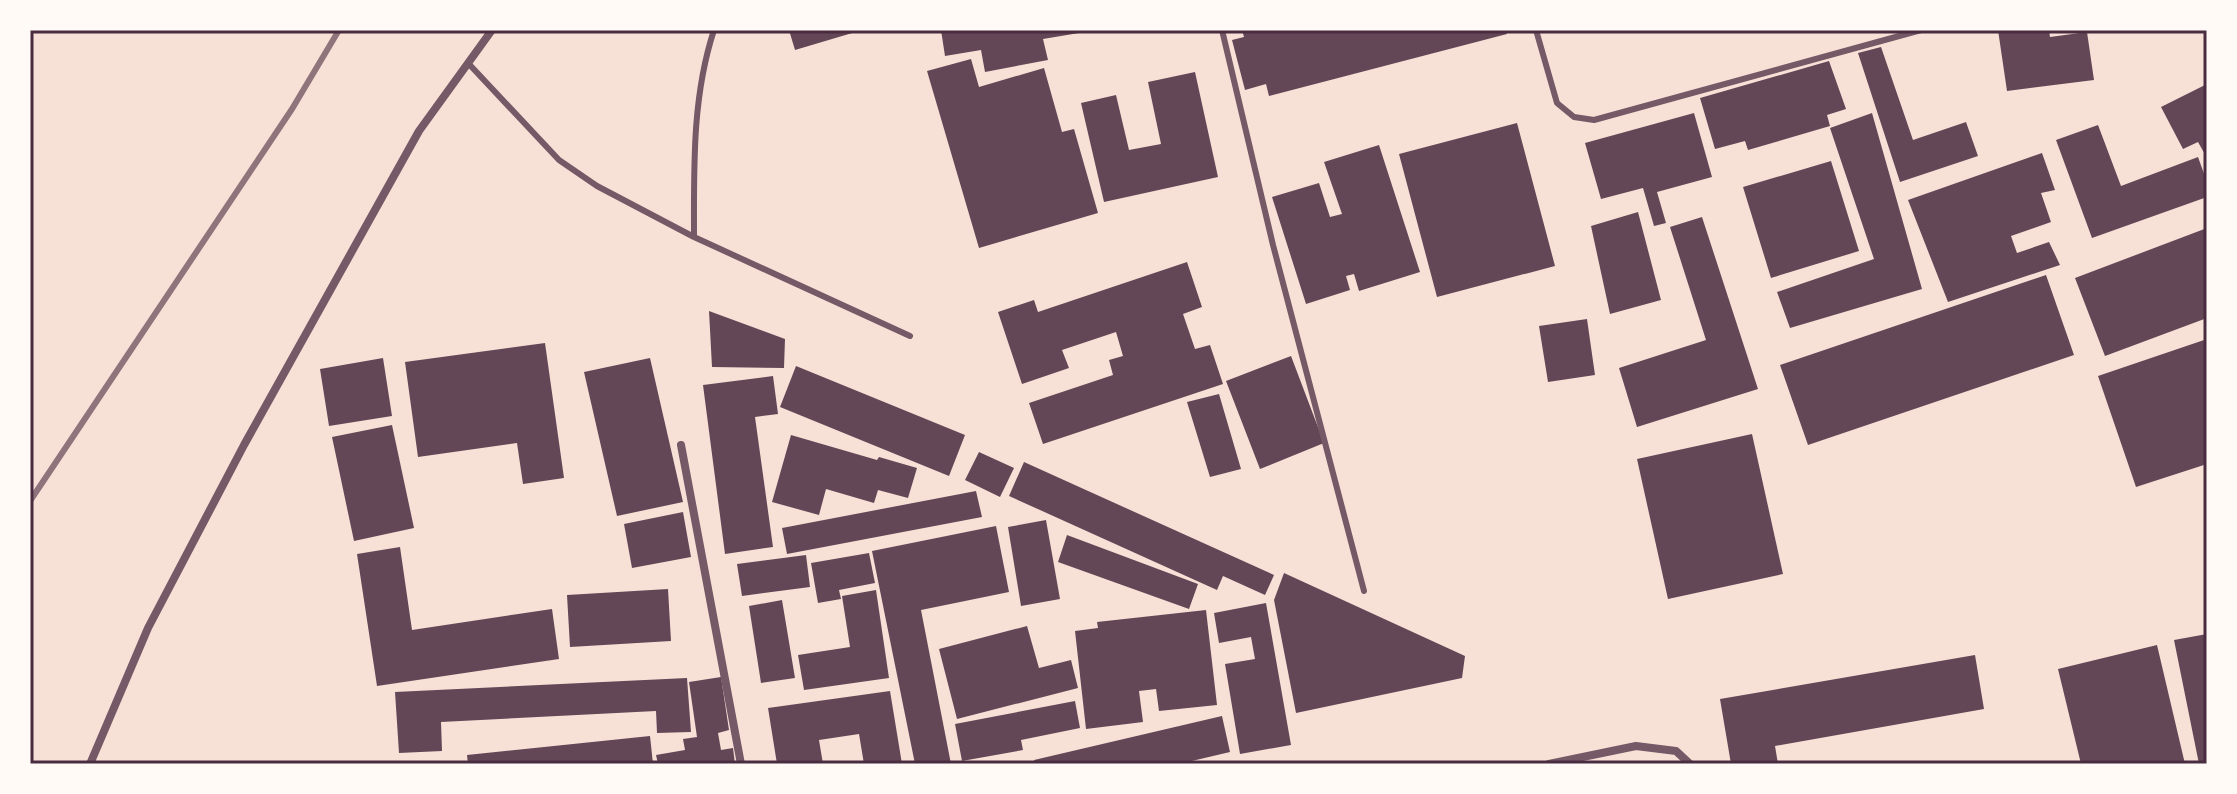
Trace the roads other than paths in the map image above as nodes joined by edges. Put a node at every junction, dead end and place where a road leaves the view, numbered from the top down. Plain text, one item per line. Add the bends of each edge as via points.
1 (492, 30) edge
2 (714, 30) edge
3 (1222, 30) edge
4 (1536, 30) edge
5 (1921, 30) edge
6 (468, 63) junction
7 (694, 237) junction
8 (910, 336) dead end
9 (681, 445) dead end
10 (1364, 591) dead end
11 (90, 764) edge
12 (741, 764) edge
13 (1549, 764) edge
14 (1690, 764) edge

1 - 6 street
2 - 7 lane via 694,132
3 - 10 lane
4 - 5 lane via 1557,103 1574,117 1594,120
6 - 7 lane via 559,160
6 - 11 street via 419,131 244,445 148,628
7 - 8 lane
9 - 12 street
13 - 14 street via 1636,746 1676,751

